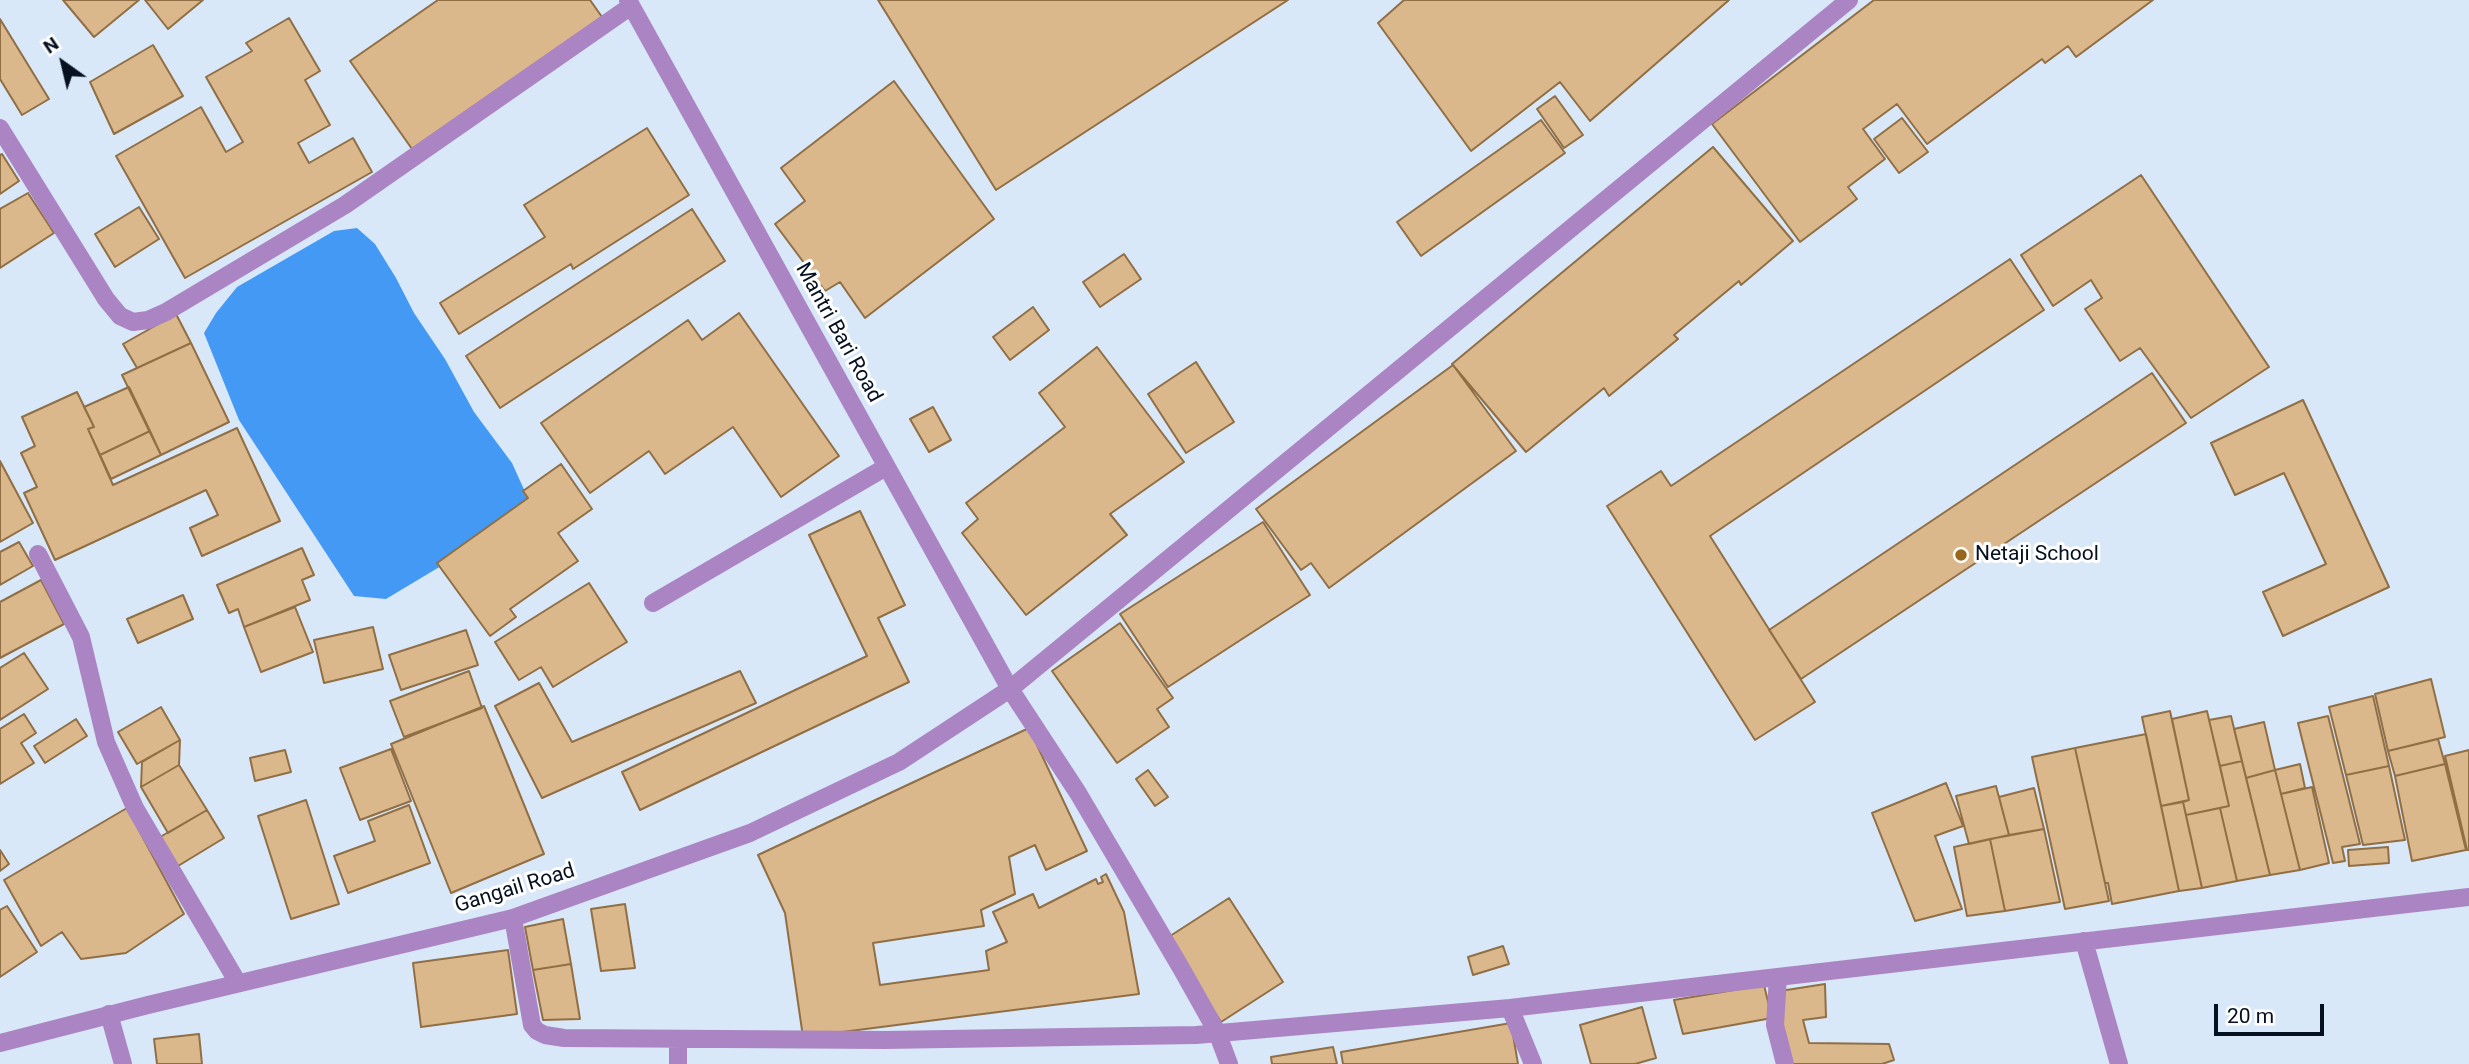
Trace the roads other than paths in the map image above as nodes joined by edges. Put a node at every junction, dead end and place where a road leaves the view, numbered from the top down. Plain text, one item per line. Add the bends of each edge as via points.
1 (1849, 0) edge
2 (629, 3) edge
3 (0, 128) edge
4 (886, 467) junction
5 (38, 554) dead end
6 (653, 603) dead end
7 (1010, 689) junction
8 (2469, 897) edge
9 (513, 918) junction
10 (2084, 941) junction
11 (1778, 977) junction
12 (238, 983) junction
13 (1510, 1008) junction
14 (109, 1014) junction
15 (1217, 1032) junction
16 (678, 1039) junction
17 (0, 1043) edge
18 (123, 1064) edge
19 (678, 1064) edge
20 (1229, 1064) edge
21 (1533, 1064) edge
22 (1785, 1064) edge
23 (2119, 1064) edge

1 - 7 street, Gangail Road
2 - 3 street via 345,205 148,320 133,322 120,316 106,299
2 - 4 street, Mantri Bari Road
4 - 6 street
4 - 7 street, Mantri Bari Road
5 - 12 street via 81,637 106,742 135,808
7 - 9 street, Gangail Road via 899,762 750,833
7 - 15 street, Mantri Bari Road via 1084,804
8 - 10 street
9 - 12 street, Gangail Road
9 - 16 street via 532,1025 537,1031 564,1038
10 - 11 street
10 - 23 street
11 - 13 street
11 - 22 street via 1775,1025
12 - 14 street, Gangail Road
13 - 15 street
13 - 21 street
14 - 17 street, Gangail Road
14 - 18 street
15 - 16 street via 912,1040
15 - 20 street, Mantri Bari Road
16 - 19 street

